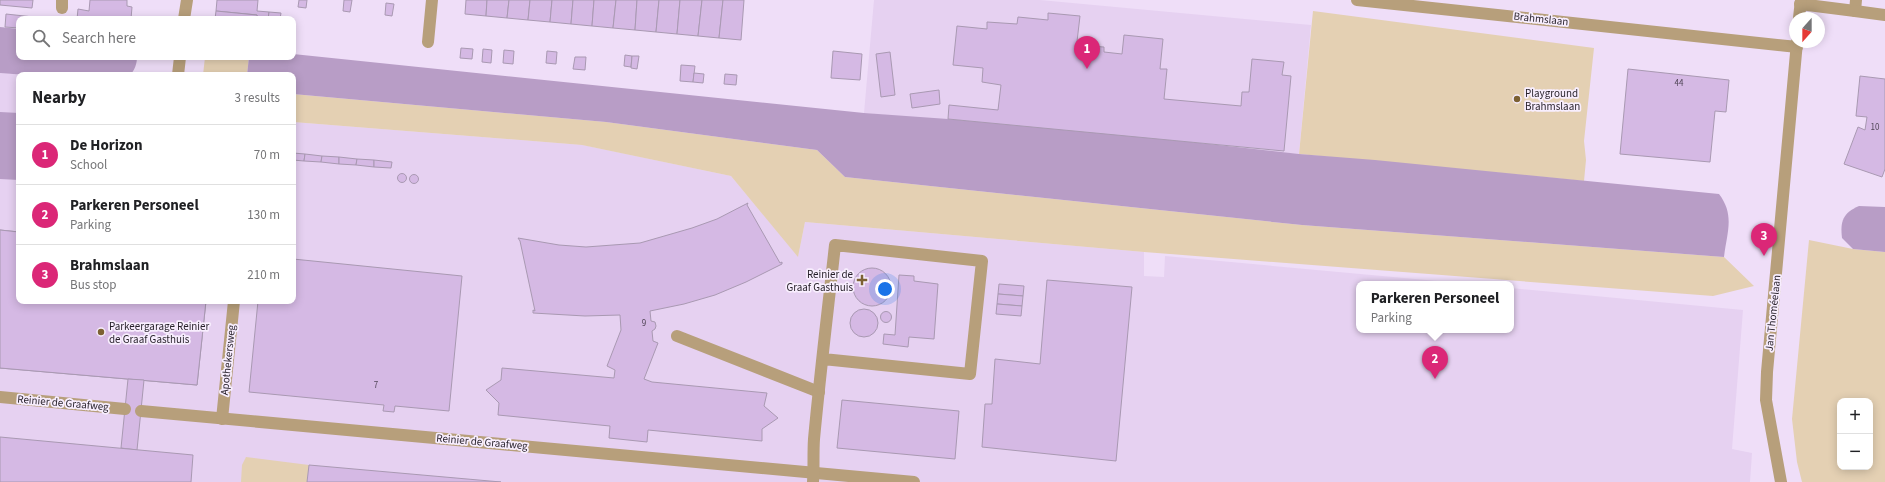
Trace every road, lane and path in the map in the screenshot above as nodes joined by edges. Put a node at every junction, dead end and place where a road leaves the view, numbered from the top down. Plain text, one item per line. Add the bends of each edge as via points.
1 (187, 0) edge
2 (432, 0) edge
3 (1357, 0) edge
4 (1380, 1) edge
5 (1801, 2) edge
6 (1856, 5) edge
7 (1800, 12) edge
8 (1885, 15) edge
9 (184, 16) edge
10 (428, 42) dead end
11 (1789, 44) edge
12 (1797, 48) edge
13 (180, 60) edge
14 (178, 72) edge
15 (234, 304) edge
16 (677, 336) dead end
17 (823, 359) junction
18 (819, 392) junction
19 (0, 398) edge
20 (125, 410) dead end
21 (141, 411) dead end
22 (222, 419) junction
23 (813, 478) edge
24 (845, 479) edge
25 (914, 482) edge
26 (1782, 482) edge

1 - 9 street
2 - 10 street
3 - 4 street, Brahmslaan
4 - 11 street, Brahmslaan
5 - 6 street
5 - 7 street
6 - 8 street
12 - 26 street, Jan Thoméelaan via 1766,400
13 - 14 street
15 - 22 street, Apothekersweg
16 - 18 street
17 - 17 street via 835,244 982,261 970,374
17 - 18 street
18 - 23 street
19 - 20 street, Reinier de Graafweg
21 - 22 street, Reinier de Graafweg
22 - 23 street, Reinier de Graafweg
23 - 24 street, Reinier de Graafweg
24 - 25 street, Reinier de Graafweg

